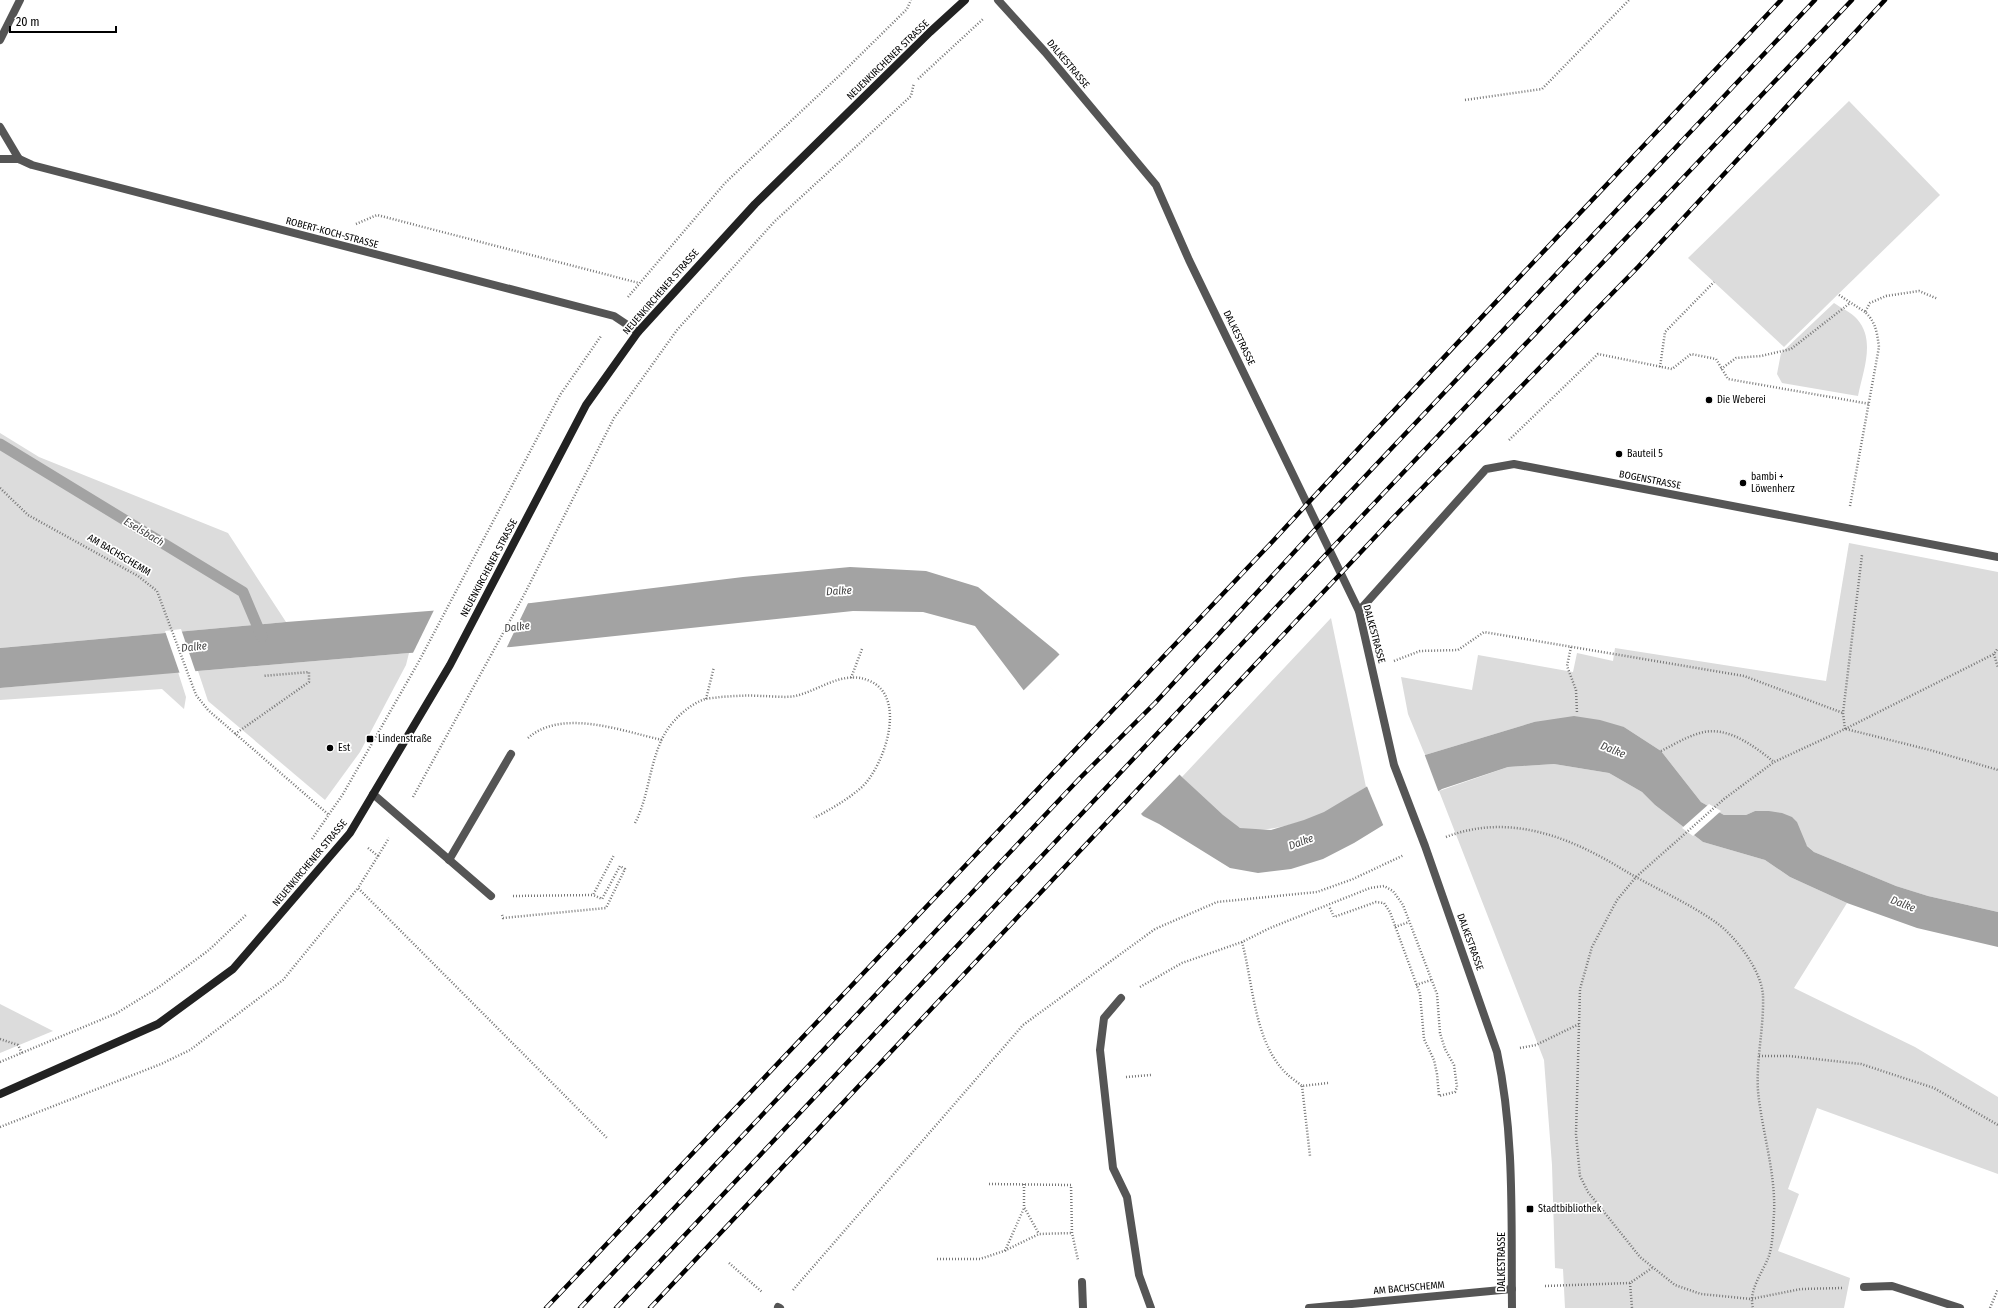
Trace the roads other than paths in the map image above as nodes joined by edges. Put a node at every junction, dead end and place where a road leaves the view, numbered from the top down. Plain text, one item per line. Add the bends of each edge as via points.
1 (20, 0) edge
2 (965, 0) edge
3 (1000, 2) edge
4 (0, 40) edge
5 (0, 127) edge
6 (0, 159) edge
7 (19, 159) junction
8 (638, 332) junction
9 (1998, 557) edge
10 (1359, 611) junction
11 (511, 754) road end
12 (373, 794) junction
13 (449, 860) junction
14 (491, 896) road end
15 (1121, 998) road end
16 (0, 1094) edge
17 (1082, 1282) road end
18 (1864, 1287) road end
19 (1512, 1289) junction
20 (1083, 1308) edge
21 (1151, 1308) edge
22 (1309, 1308) edge
23 (1512, 1308) edge
24 (1960, 1308) edge

1 - 4 street
2 - 8 main road, NEUENKIRCHENER STRASSE via 755,204
3 - 10 street, DALKESTRASSE via 1156,185 1189,260
5 - 7 street
6 - 7 street, ROBERT-KOCH-STRASSE
7 - 8 street, ROBERT-KOCH-STRASSE via 32,165 614,316
8 - 12 main road, NEUENKIRCHENER STRASSE via 586,405 450,665
9 - 10 street, BOGENSTRASSE via 1514,464 1486,469
10 - 19 street, DALKESTRASSE via 1394,765 1489,1026 1503,1077 1511,1158
11 - 13 street
12 - 13 street
12 - 16 main road, NEUENKIRCHENER STRASSE via 350,833 233,969 158,1024
13 - 14 street
15 - 21 street via 1104,1018 1100,1050 1113,1168 1127,1197 1140,1275
17 - 20 street
18 - 24 street via 1892,1286
19 - 22 street, AM BACHSCHEMM
19 - 23 street, DALKESTRASSE

